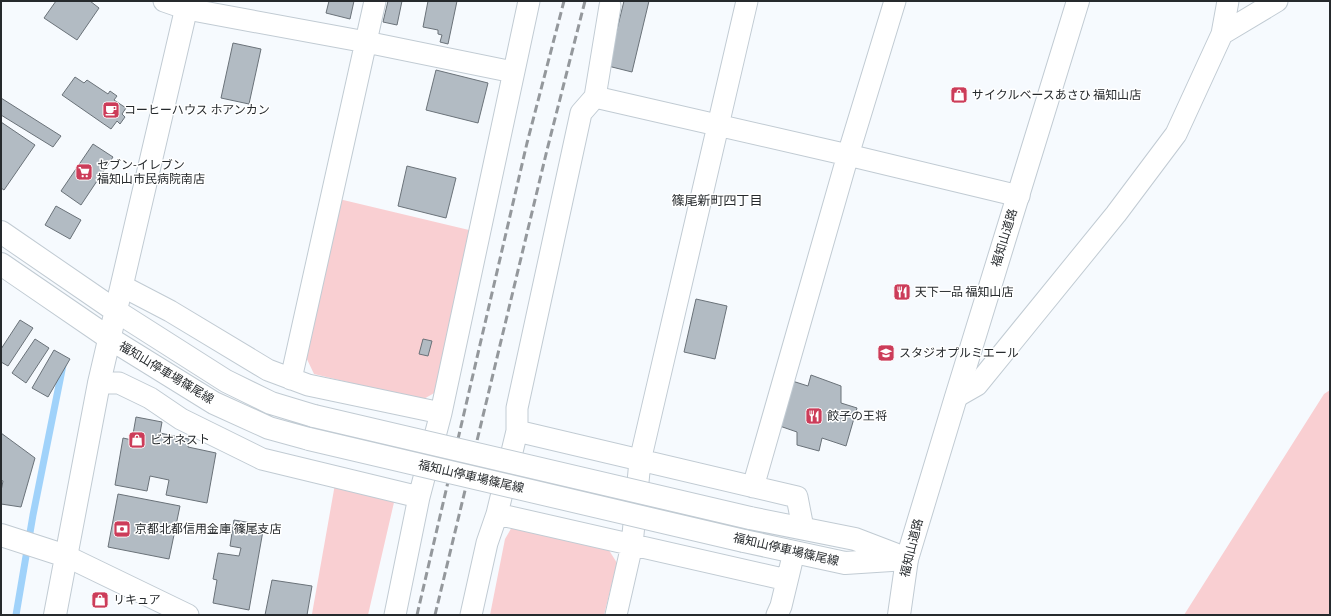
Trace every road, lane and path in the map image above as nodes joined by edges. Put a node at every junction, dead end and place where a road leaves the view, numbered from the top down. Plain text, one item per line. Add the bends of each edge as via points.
1 (164, 1) edge
2 (375, 1) edge
3 (529, 1) edge
4 (747, 1) edge
5 (895, 1) edge
6 (1078, 1) edge
7 (1228, 1) edge
8 (1277, 1) edge
9 (187, 5) edge
10 (610, 6) dead end
11 (1222, 34) junction
12 (366, 42) junction
13 (513, 72) junction
14 (595, 97) junction
15 (717, 125) junction
16 (848, 155) junction
17 (1019, 196) junction
18 (1, 232) edge
19 (1, 264) edge
20 (122, 286) junction
21 (116, 311) junction
22 (109, 338) junction
23 (291, 379) junction
24 (99, 383) junction
25 (956, 397) junction
26 (441, 413) junction
27 (517, 431) junction
28 (640, 461) junction
29 (753, 487) junction
30 (419, 497) junction
31 (496, 514) junction
32 (803, 528) junction
33 (1, 535) edge
34 (632, 545) junction
35 (794, 552) junction
36 (66, 556) junction
37 (907, 560) junction
38 (787, 580) junction
39 (55, 615) edge
40 (188, 615) edge
41 (394, 615) edge
42 (471, 615) edge
43 (616, 615) edge
44 (777, 615) edge
45 (899, 615) edge

1 - 9 street
2 - 12 street
3 - 13 street
4 - 15 street
5 - 16 street
6 - 17 main road, 福知山道路
7 - 11 street
8 - 11 street
9 - 12 street
9 - 20 main road, 福知山停車場篠尾線
10 - 14 street
11 - 25 street via 1176,134 1116,214 977,385
12 - 13 street
12 - 23 street
13 - 26 street
14 - 15 street
14 - 27 street via 581,112 516,408
15 - 16 street
15 - 28 street
16 - 17 street
16 - 29 street
17 - 25 main road, 福知山道路
18 - 21 main road
19 - 22 main road
20 - 21 main road, 福知山停車場篠尾線
20 - 23 street via 170,311 268,370
21 - 22 main road, 福知山停車場篠尾線
21 - 32 main road, 福知山停車場篠尾線, bridge via 226,381 271,403 314,416 750,518
22 - 24 main road
22 - 35 main road, 福知山停車場篠尾線, bridge via 214,403 269,428
23 - 26 street via 308,385
24 - 30 street via 119,383 150,398 181,419 262,459
24 - 36 main road
25 - 37 main road, 福知山道路
26 - 30 street
27 - 28 street
27 - 31 street
28 - 29 street
28 - 34 street
29 - 32 street via 797,497
30 - 41 street
31 - 34 street
31 - 42 street
32 - 37 main road, 福知山停車場篠尾線 via 855,539
33 - 36 main road
34 - 38 street
34 - 43 street
35 - 37 main road, 福知山停車場篠尾線 via 844,564
35 - 38 street
36 - 39 main road
36 - 40 street
37 - 45 main road, 福知山道路
38 - 44 street

